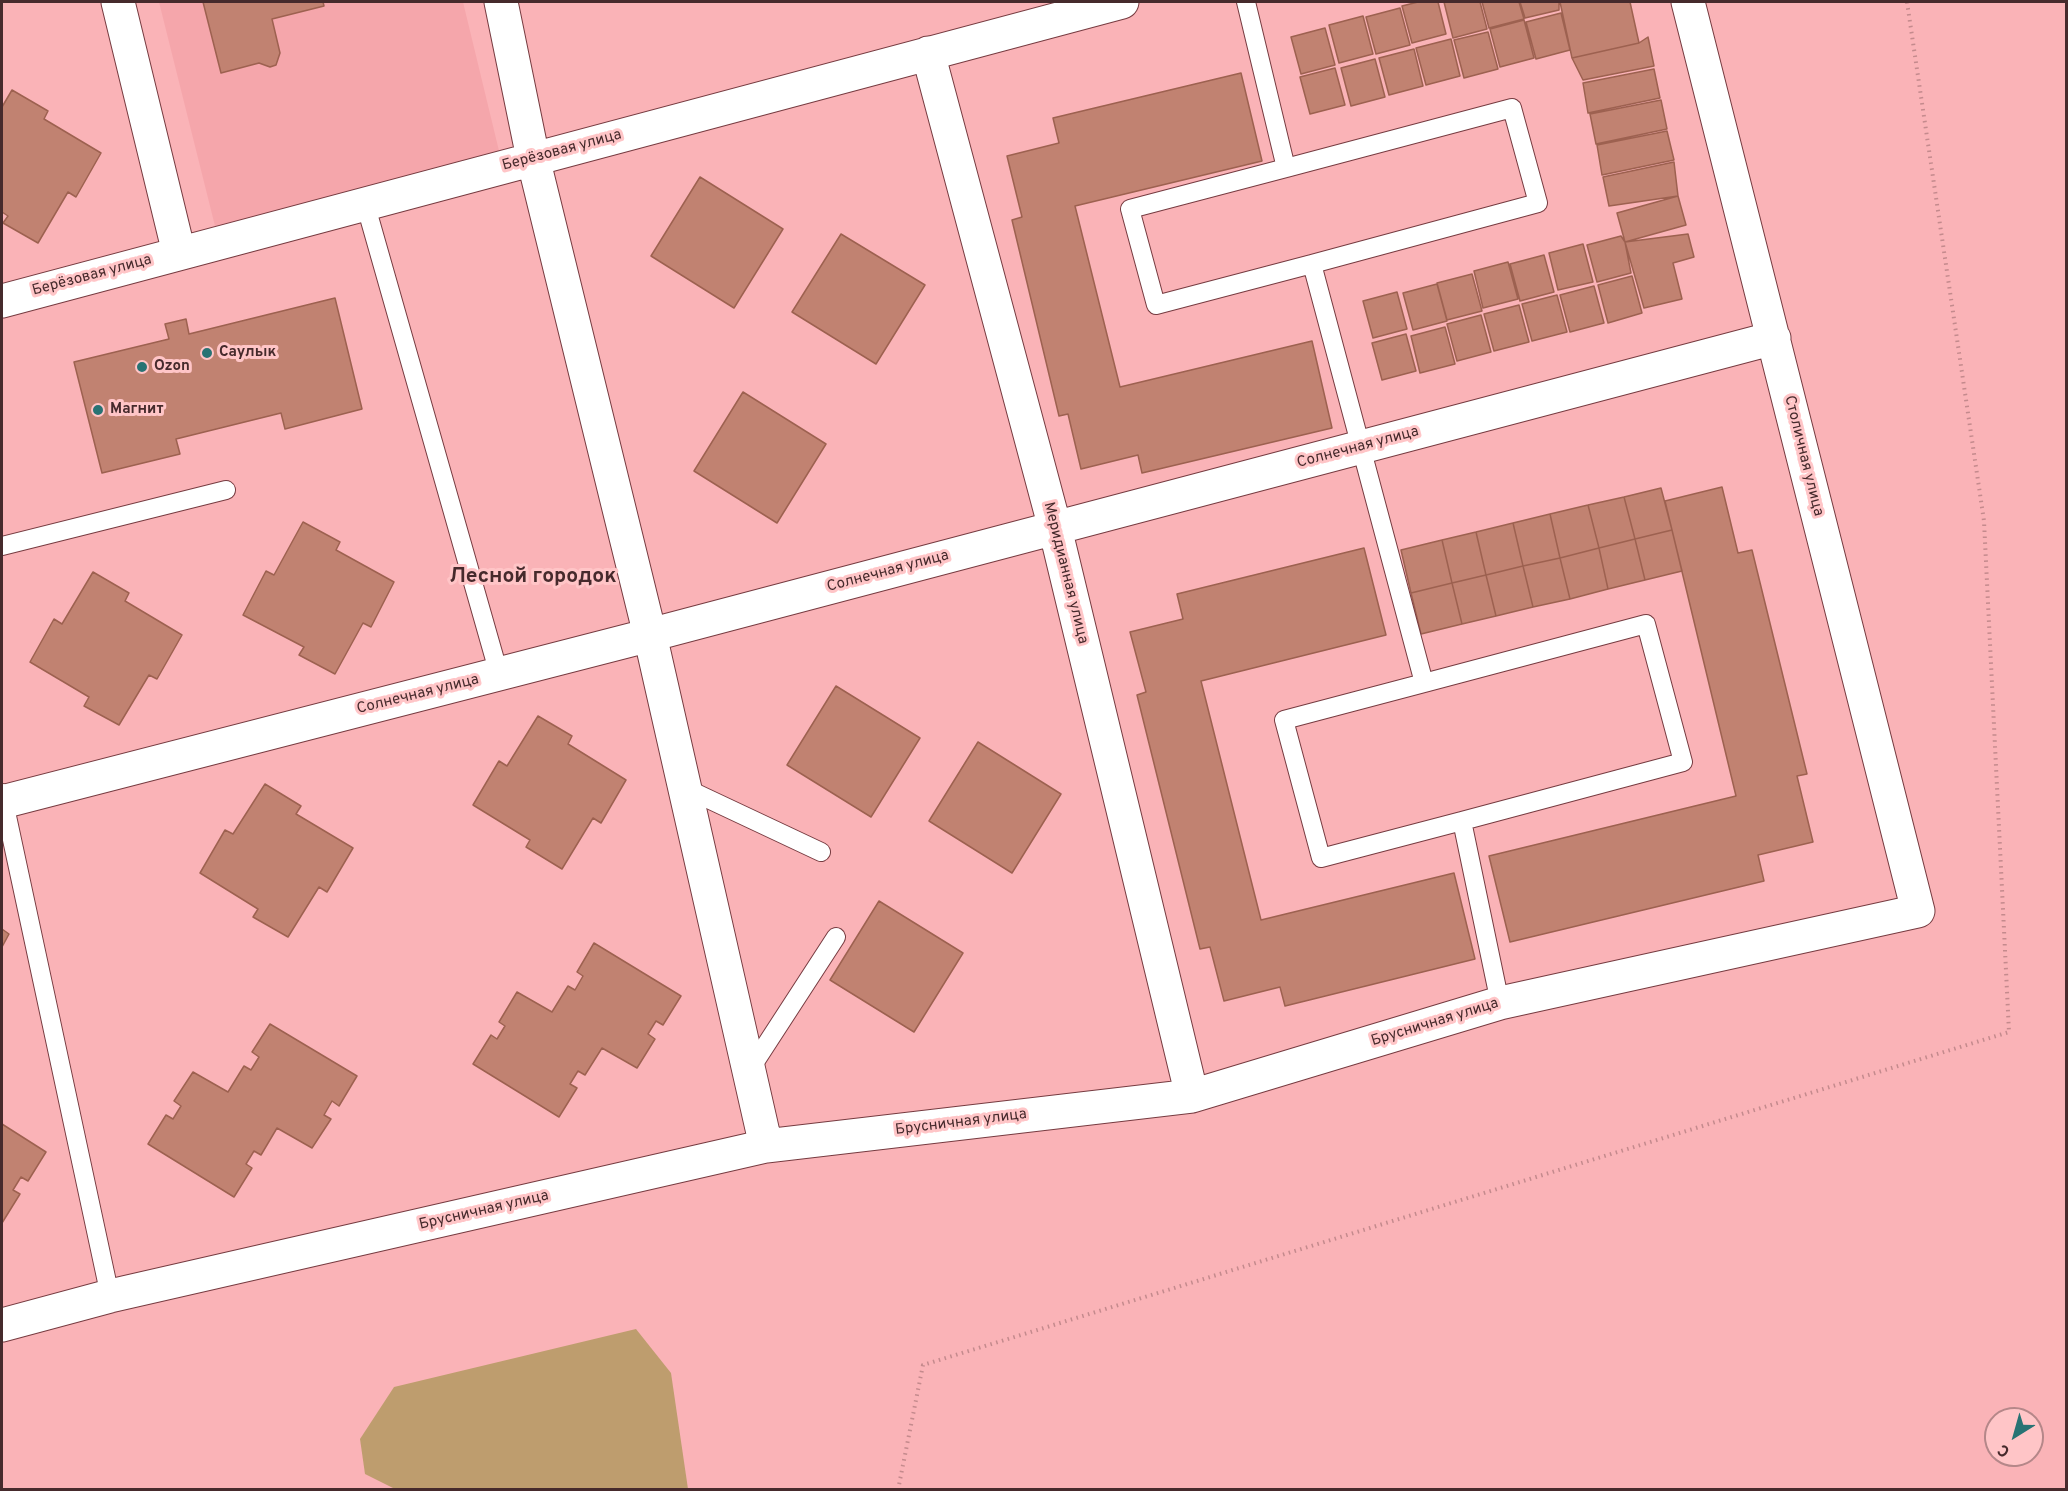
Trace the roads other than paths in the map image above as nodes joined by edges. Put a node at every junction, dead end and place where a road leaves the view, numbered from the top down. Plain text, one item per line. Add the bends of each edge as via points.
1 (118, 2) edge
2 (501, 2) edge
3 (1122, 2) edge
4 (1246, 2) edge
5 (1688, 2) edge
6 (928, 53) junction
7 (533, 158) junction
8 (1286, 168) junction
9 (365, 203) junction
10 (179, 253) junction
11 (1312, 264) junction
12 (2, 301) edge
13 (1774, 338) junction
14 (1361, 447) junction
15 (226, 490) dead end
16 (1055, 528) junction
17 (2, 546) edge
18 (650, 635) junction
19 (499, 674) junction
20 (1424, 683) junction
21 (685, 788) junction
22 (2, 798) edge
23 (1462, 821) junction
24 (821, 852) dead end
25 (1918, 911) joint
26 (836, 937) dead end
27 (1500, 1003) junction
28 (749, 1071) junction
29 (1192, 1096) junction
30 (766, 1146) junction
31 (110, 1296) junction
32 (2, 1325) edge

1 - 10 street
2 - 7 street
3 - 6 street, Берёзовая улица
4 - 8 lane
5 - 13 street, Столичная улица
6 - 7 street, Берёзовая улица
6 - 16 street, Меридианная улица
7 - 9 street, Берёзовая улица
7 - 18 street
8 - 11 lane via 1130,209 1156,305
8 - 11 lane via 1512,108 1518,129 1538,203
9 - 10 street, Берёзовая улица
9 - 19 lane
10 - 12 street, Берёзовая улица
11 - 14 lane
13 - 14 street, Солнечная улица
13 - 25 street, Столичная улица
14 - 16 street, Солнечная улица
14 - 20 lane
15 - 17 lane
16 - 18 street, Солнечная улица
16 - 29 street, Меридианная улица
18 - 19 street, Солнечная улица
18 - 21 street
19 - 22 street, Солнечная улица
20 - 23 lane via 1284,720 1321,858
20 - 23 lane via 1646,624 1683,762
21 - 24 lane
21 - 28 street
22 - 31 lane
23 - 27 lane
25 - 27 street, Брусничная улица
26 - 28 lane
27 - 29 street, Брусничная улица
28 - 30 street
29 - 30 street, Брусничная улица
30 - 31 street, Брусничная улица
31 - 32 street, Брусничная улица

